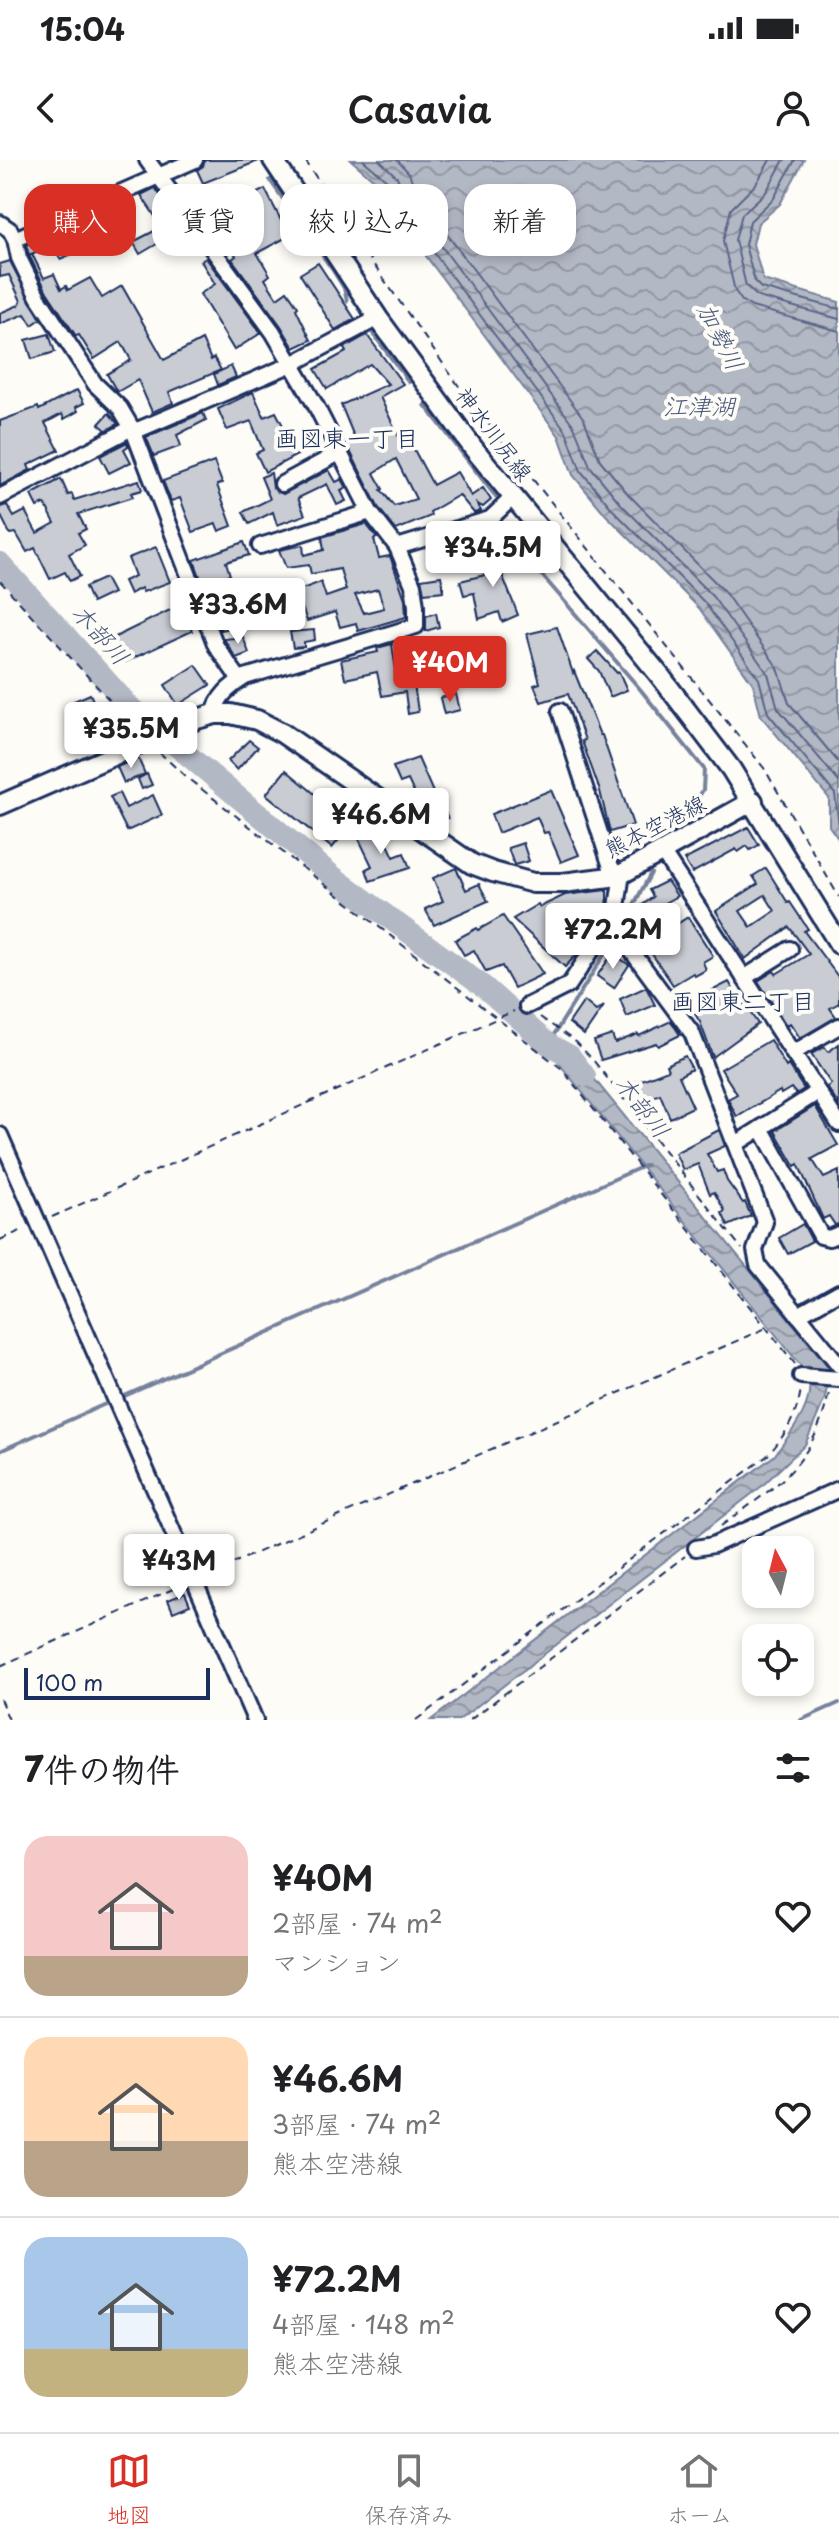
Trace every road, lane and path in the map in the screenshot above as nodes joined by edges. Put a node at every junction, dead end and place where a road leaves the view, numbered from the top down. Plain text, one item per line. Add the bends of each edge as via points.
1 (147, 160) edge
2 (195, 160) edge
3 (273, 160) edge
4 (305, 160) edge
5 (159, 176) junction
6 (0, 223) edge
7 (15, 239) junction
8 (378, 318) junction
9 (292, 364) junction
10 (133, 430) junction
11 (339, 453) junction
12 (282, 484) dead end
13 (0, 497) edge
14 (512, 498) junction
15 (370, 512) junction
16 (260, 546) dead end
17 (397, 547) junction
18 (0, 581) edge
19 (240, 680) junction
20 (560, 711) dead end
21 (215, 714) junction
22 (149, 740) junction
23 (753, 801) junction
24 (0, 805) edge
25 (663, 853) junction
26 (618, 876) junction
27 (839, 897) edge
28 (617, 916) junction
29 (839, 944) edge
30 (790, 949) dead end
31 (744, 978) junction
32 (525, 1007) joint
33 (497, 1019) junction
34 (550, 1025) dead end
35 (839, 1026) edge
36 (793, 1053) junction
37 (818, 1092) junction
38 (839, 1124) edge
39 (761, 1128) junction
40 (0, 1135) edge
41 (736, 1144) junction
42 (39, 1223) junction
43 (839, 1234) edge
44 (0, 1240) edge
45 (754, 1257) junction
46 (839, 1292) edge
47 (798, 1315) junction
48 (766, 1328) junction
49 (836, 1375) edge
50 (802, 1376) junction
51 (839, 1489) edge
52 (721, 1526) dead end
53 (696, 1548) joint
54 (195, 1580) junction
55 (0, 1666) edge
56 (0, 1699) edge
57 (9, 1720) edge
58 (255, 1720) edge
59 (416, 1720) edge
60 (470, 1720) edge

1 - 5 street
2 - 5 street
3 - 8 main road, 神水川尻線
4 - 27 path via 463,392 764,768
5 - 7 street
5 - 9 street
6 - 7 street
7 - 10 street via 38,297 95,384
8 - 9 street
8 - 14 main road, 神水川尻線
9 - 10 street
9 - 11 street
10 - 13 street
10 - 19 street via 216,646
11 - 12 street
11 - 15 street
14 - 17 street via 490,519
14 - 23 main road, 神水川尻線 via 661,677
15 - 16 street
15 - 17 street
17 - 19 street via 413,585 416,626
18 - 22 path
19 - 21 street via 216,704
20 - 26 street
21 - 22 main road
21 - 26 main road, 熊本空港線 via 242,716 282,733 472,864 533,883
22 - 24 main road
22 - 33 path via 186,777
23 - 25 main road, 熊本空港線
23 - 29 main road
25 - 26 main road, 熊本空港線
25 - 31 street
26 - 28 street
28 - 32 street via 569,985
28 - 41 street via 623,935 692,1033
30 - 31 street
31 - 36 street
32 - 33 path
33 - 42 path
33 - 48 path via 561,1068
34 - 45 path via 593,1060 744,1253
35 - 36 street
36 - 37 street
37 - 38 street
37 - 39 street
39 - 41 street
39 - 43 street via 821,1236
40 - 42 street
41 - 45 street via 765,1222
42 - 44 path
42 - 54 street
45 - 47 street
46 - 47 street
47 - 49 street
48 - 50 path
48 - 54 path
49 - 50 street
49 - 52 path via 816,1437 791,1474
50 - 59 path via 785,1436 767,1456
51 - 53 street
53 - 60 path
54 - 55 path
54 - 58 street
56 - 57 path

